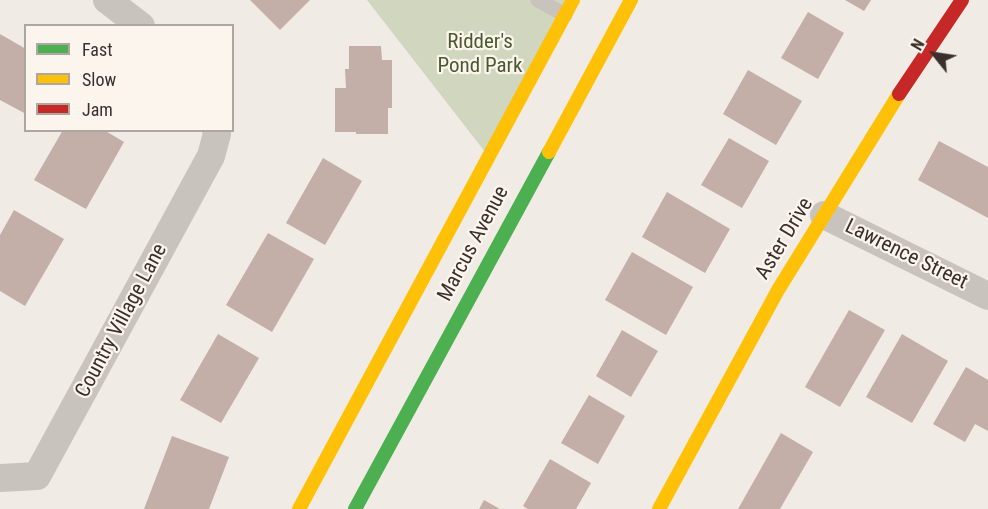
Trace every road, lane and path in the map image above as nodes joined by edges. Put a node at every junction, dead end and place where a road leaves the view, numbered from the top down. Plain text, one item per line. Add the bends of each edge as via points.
1 (107, 0) edge
2 (538, 0) edge
3 (573, 0) edge
4 (631, 0) edge
5 (962, 0) edge
6 (565, 15) junction
7 (138, 24) edge
8 (216, 132) edge
9 (824, 215) junction
10 (988, 296) edge
11 (0, 478) edge
12 (299, 509) edge
13 (355, 509) edge
14 (659, 509) edge

1 - 7 street
2 - 6 lane
3 - 6 main road, Marcus Avenue
4 - 13 main road, Marcus Avenue
5 - 9 main road, Aster Drive
6 - 12 main road, Marcus Avenue
8 - 11 street, Country Village Lane via 211,156 37,476
9 - 10 street, Lawrence Street
9 - 14 main road, Aster Drive via 778,290

